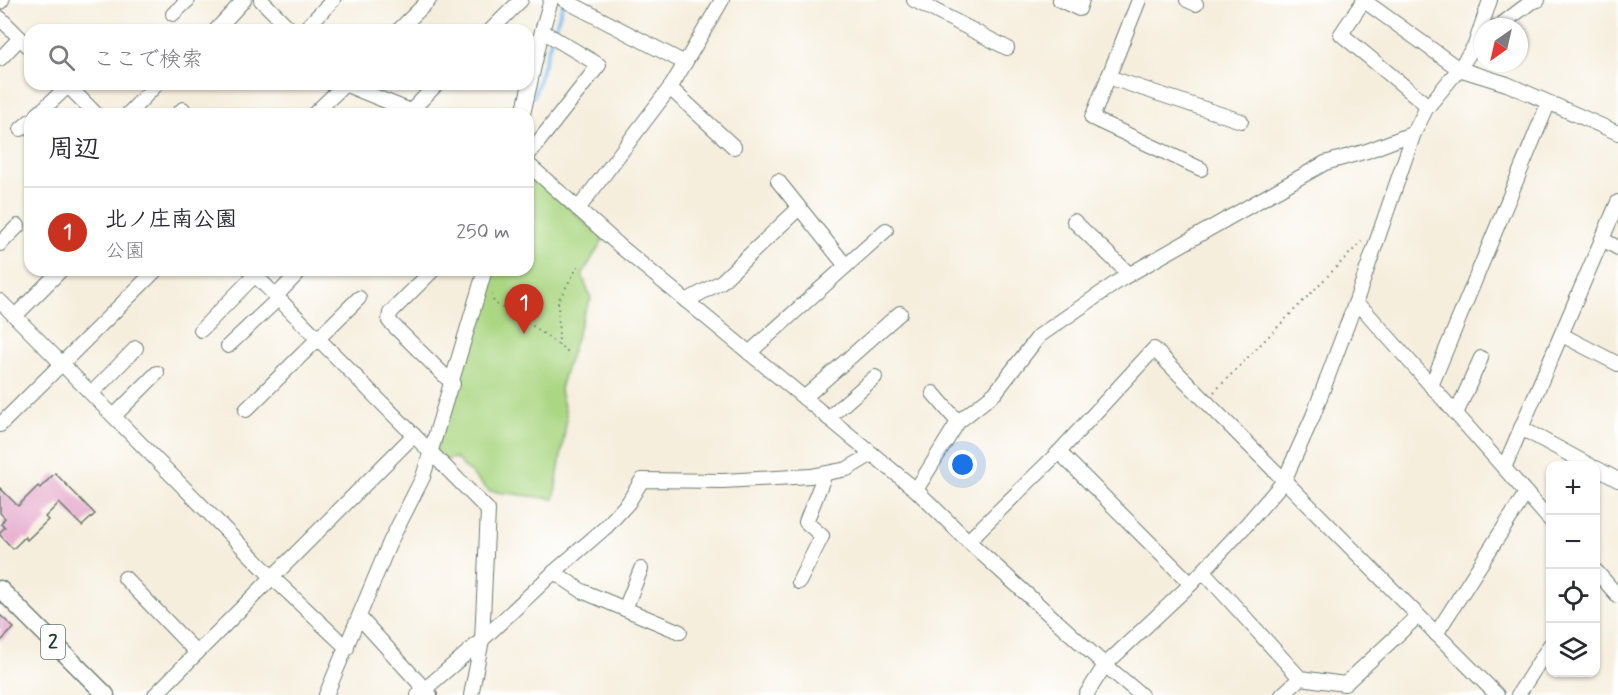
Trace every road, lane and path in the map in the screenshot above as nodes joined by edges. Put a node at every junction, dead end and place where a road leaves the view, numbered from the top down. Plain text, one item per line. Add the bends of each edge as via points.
1 (188, 0) edge
2 (244, 0) edge
3 (261, 0) edge
4 (282, 0) edge
5 (333, 0) edge
6 (429, 0) edge
7 (521, 0) edge
8 (564, 0) edge
9 (722, 0) edge
10 (914, 0) edge
11 (1060, 0) edge
12 (1082, 0) edge
13 (1139, 0) edge
14 (1363, 0) edge
15 (1490, 0) edge
16 (1538, 0) edge
17 (547, 2) edge
18 (938, 6) edge
19 (272, 10) junction
20 (173, 14) dead end
21 (0, 18) edge
22 (1485, 18) edge
23 (1510, 18) edge
24 (222, 24) edge
25 (285, 24) edge
26 (310, 24) edge
27 (405, 24) edge
28 (497, 24) edge
29 (542, 31) junction
30 (24, 42) edge
31 (24, 44) edge
32 (1007, 48) dead end
33 (1474, 48) edge
34 (0, 58) edge
35 (685, 63) junction
36 (534, 68) edge
37 (1459, 69) junction
38 (1108, 77) junction
39 (670, 88) junction
40 (62, 90) edge
41 (71, 90) edge
42 (151, 90) edge
43 (338, 90) edge
44 (358, 90) edge
45 (432, 90) edge
46 (529, 90) edge
47 (1548, 104) junction
48 (1428, 106) junction
49 (44, 108) edge
50 (87, 108) edge
51 (134, 108) edge
52 (320, 108) edge
53 (400, 108) edge
54 (416, 108) edge
55 (525, 108) edge
56 (1241, 121) dead end
57 (1414, 133) junction
58 (1618, 133) edge
59 (534, 147) edge
60 (734, 147) dead end
61 (534, 169) edge
62 (1201, 169) dead end
63 (778, 181) dead end
64 (1618, 202) edge
65 (800, 208) junction
66 (578, 209) junction
67 (1074, 221) dead end
68 (18, 226) dead end
69 (886, 230) dead end
70 (1368, 235) dead end
71 (1602, 239) junction
72 (0, 244) edge
73 (1618, 248) edge
74 (580, 263) dead end
75 (846, 266) junction
76 (1129, 274) junction
77 (55, 276) edge
78 (150, 276) edge
79 (249, 276) edge
80 (257, 276) edge
81 (296, 276) edge
82 (426, 276) edge
83 (480, 276) edge
84 (483, 276) edge
85 (277, 297) junction
86 (359, 298) dead end
87 (0, 300) edge
88 (686, 301) junction
89 (1355, 304) junction
90 (900, 313) dead end
91 (15, 316) junction
92 (201, 330) dead end
93 (1562, 335) junction
94 (318, 338) junction
95 (228, 346) dead end
96 (559, 346) junction
97 (136, 348) dead end
98 (749, 353) junction
99 (571, 354) dead end
100 (1480, 358) dead end
101 (62, 363) junction
102 (1618, 364) edge
103 (157, 373) dead end
104 (875, 377) dead end
105 (453, 384) junction
106 (1431, 386) junction
107 (92, 393) junction
108 (933, 393) dead end
109 (804, 398) junction
110 (1206, 400) junction
111 (246, 410) dead end
112 (1456, 414) junction
113 (114, 416) junction
114 (828, 418) junction
115 (958, 422) junction
116 (0, 425) edge
117 (1521, 428) junction
118 (414, 435) junction
119 (430, 451) junction
120 (1059, 452) junction
121 (872, 454) junction
122 (1583, 461) edge
123 (1504, 468) junction
124 (1600, 470) edge
125 (825, 474) junction
126 (1618, 480) edge
127 (1284, 481) junction
128 (916, 490) junction
129 (1526, 493) junction
130 (1546, 515) edge
131 (968, 541) junction
132 (641, 569) dead end
133 (1203, 571) junction
134 (554, 572) junction
135 (1600, 576) edge
136 (125, 578) dead end
137 (273, 578) junction
138 (799, 582) dead end
139 (1191, 584) junction
140 (0, 589) edge
141 (1618, 596) edge
142 (625, 609) junction
143 (1418, 616) junction
144 (360, 618) junction
145 (680, 632) dead end
146 (1436, 634) junction
147 (482, 640) junction
148 (347, 648) junction
149 (197, 653) junction
150 (1546, 653) edge
151 (1105, 666) junction
152 (1300, 678) junction
153 (424, 693) edge
154 (106, 695) edge
155 (155, 695) edge
156 (326, 695) edge
157 (471, 695) edge
158 (1086, 695) edge
159 (1141, 695) edge
160 (1282, 695) edge
161 (1497, 695) edge
162 (1518, 695) edge

1 - 20 street
2 - 24 street
3 - 19 street
4 - 19 street
5 - 26 street
6 - 27 street
7 - 28 street
8 - 35 street
9 - 35 street
10 - 18 street
11 - 12 street via 1078,9
13 - 38 street
14 - 37 street
14 - 48 street via 1341,34
15 - 22 street
16 - 23 street
17 - 29 street
18 - 32 street
19 - 25 street
21 - 30 street
29 - 36 street
29 - 59 street via 599,65
31 - 34 street
33 - 37 street
35 - 39 street
37 - 47 street via 1507,84
37 - 48 street
38 - 56 street
38 - 62 street via 1092,118
39 - 60 street
39 - 66 street
40 - 49 street
41 - 50 street
42 - 51 street
43 - 52 street
44 - 53 street
45 - 54 street
46 - 55 street
47 - 58 street
47 - 106 street
48 - 57 street
57 - 76 street via 1325,163
57 - 89 street
61 - 66 street
63 - 65 street
64 - 71 street
65 - 75 street
65 - 88 street via 721,282
66 - 88 street
67 - 76 street
68 - 72 street
69 - 75 street
70 - 110 path
71 - 73 street
71 - 93 street
74 - 96 path via 558,301
75 - 98 street
76 - 115 street via 1039,336 995,393
77 - 91 street
78 - 101 street
79 - 92 street
80 - 85 street
81 - 85 street
82 - 105 street via 390,313 389,321
83 - 105 street
84 - 96 path via 494,303
85 - 94 street
85 - 95 street
86 - 94 street
87 - 91 street
88 - 98 street
89 - 106 street
89 - 127 street
90 - 109 street
91 - 101 street
93 - 102 street
93 - 117 street
94 - 111 street
94 - 118 street
96 - 99 path
97 - 107 street
98 - 109 street
100 - 112 street
101 - 107 street
101 - 116 street
103 - 113 street
104 - 114 street
105 - 119 street
106 - 112 street
107 - 113 street
108 - 115 street
109 - 114 street
110 - 120 street via 1154,349
110 - 127 street
112 - 123 street
113 - 137 street
114 - 121 street
115 - 128 street
117 - 122 street
117 - 123 street
118 - 119 street
118 - 137 street
119 - 144 street via 423,477 390,542
119 - 147 street via 488,510
120 - 131 street
120 - 139 street
121 - 125 street via 847,469
121 - 128 street
123 - 129 street
124 - 126 street
125 - 134 street via 747,480 642,480 606,527
125 - 138 street via 806,522 822,536
127 - 133 street
127 - 143 street
128 - 131 street
129 - 130 street
129 - 146 street
131 - 151 street
132 - 142 street
133 - 139 street
133 - 152 street
134 - 142 street via 582,591
134 - 147 street
135 - 141 street
136 - 149 street
137 - 148 street
137 - 149 street
139 - 151 street
140 - 154 main road, 2
142 - 145 street
143 - 146 street
143 - 152 street via 1345,684
144 - 148 street
144 - 153 street
146 - 161 street
147 - 153 street
147 - 157 street
148 - 156 street
149 - 155 street
150 - 162 street
151 - 158 street
151 - 159 street
152 - 160 street

